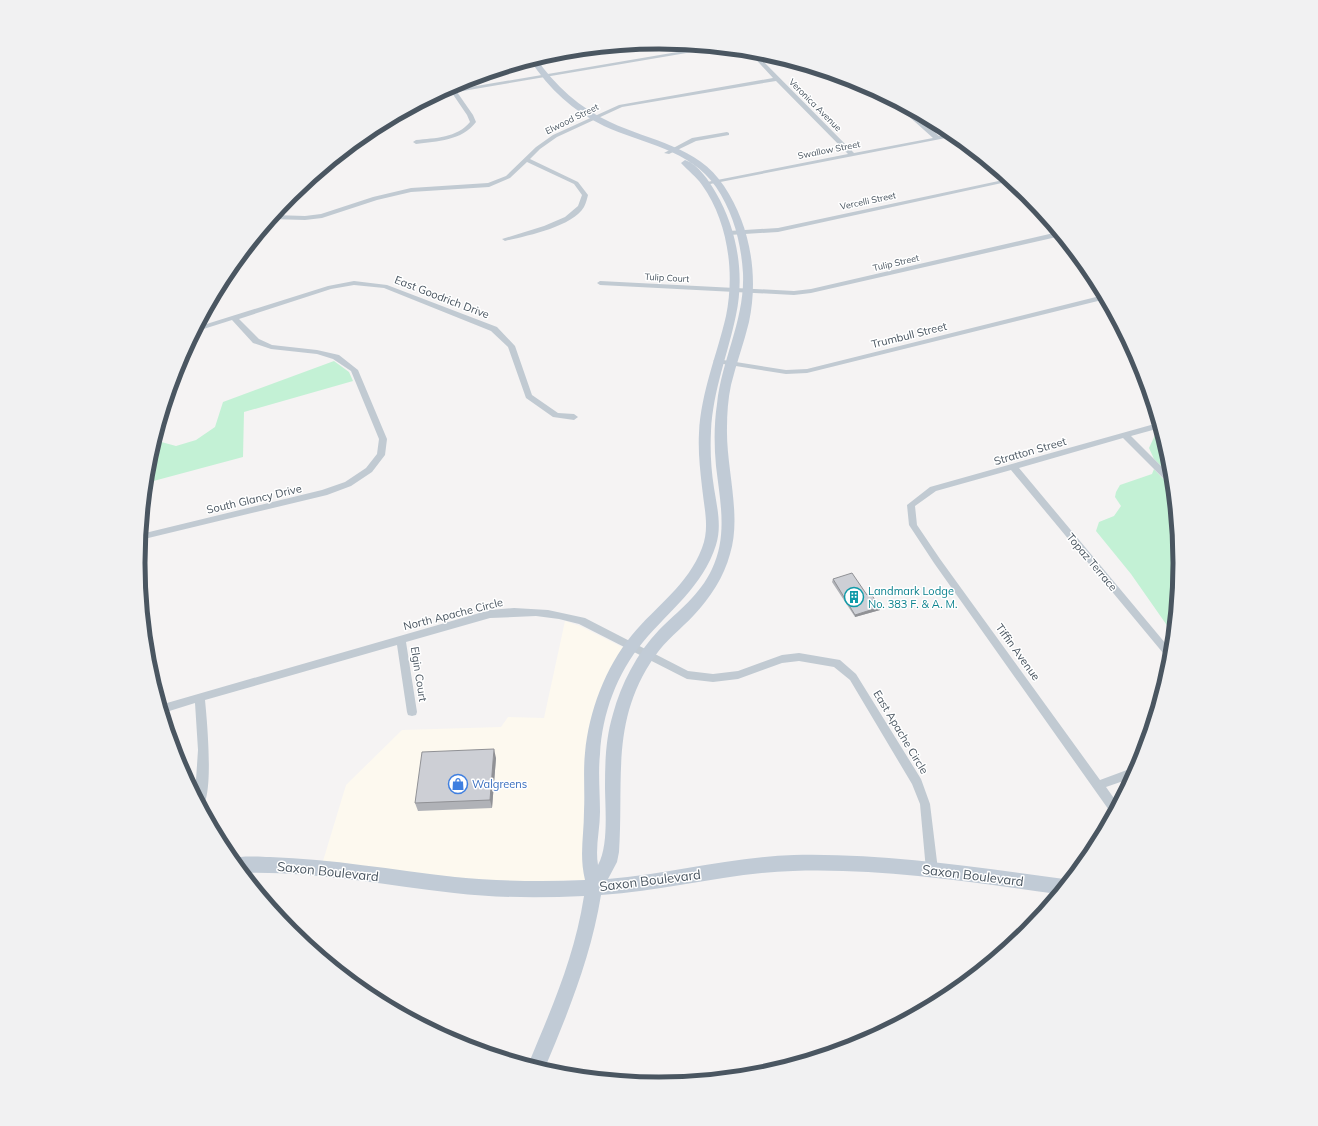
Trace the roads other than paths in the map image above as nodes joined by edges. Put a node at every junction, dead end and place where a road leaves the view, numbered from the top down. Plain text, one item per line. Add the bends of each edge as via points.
1 (696, 50) edge
2 (757, 59) edge
3 (534, 65) edge
4 (537, 78) junction
5 (776, 79) junction
6 (457, 90) edge
7 (454, 92) edge
8 (556, 101) dead end
9 (913, 116) edge
10 (592, 120) junction
11 (727, 134) dead end
12 (946, 137) edge
13 (937, 138) junction
14 (416, 142) dead end
15 (671, 151) junction
16 (852, 155) junction
17 (527, 160) junction
18 (712, 182) junction
19 (1003, 182) edge
20 (279, 217) edge
21 (735, 232) junction
22 (1055, 235) edge
23 (505, 239) dead end
24 (600, 283) dead end
25 (734, 290) junction
26 (747, 290) junction
27 (1099, 298) edge
28 (234, 318) junction
29 (202, 328) edge
30 (717, 361) junction
31 (731, 364) junction
32 (574, 417) dead end
33 (1154, 426) edge
34 (1125, 435) junction
35 (1013, 467) junction
36 (1165, 475) edge
37 (911, 505) joint
38 (146, 536) edge
39 (401, 640) junction
40 (631, 646) junction
41 (1165, 649) edge
42 (649, 655) junction
43 (814, 658) joint
44 (200, 697) junction
45 (166, 707) edge
46 (412, 712) dead end
47 (1127, 775) edge
48 (1099, 785) junction
49 (201, 795) edge
50 (1112, 805) edge
51 (243, 865) edge
52 (932, 870) junction
53 (1058, 886) edge
54 (595, 887) junction
55 (538, 1062) edge

1 - 4 street
2 - 5 street, Veronica Avenue
3 - 4 street
4 - 6 street
4 - 10 street
5 - 10 street, Elwood Street via 621,106
5 - 16 street, Veronica Avenue
7 - 14 street via 470,115 470,127 459,134
8 - 10 street
9 - 13 street
10 - 15 street via 615,134
10 - 17 street, Elwood Street via 555,136
11 - 15 street via 694,139
12 - 13 street, Swallow Street
13 - 16 street, Swallow Street
15 - 18 street
16 - 18 street, Swallow Street
17 - 20 street, Elwood Street via 508,177 489,185 411,190 375,198 322,216
17 - 23 street via 576,183 585,195 581,207 571,216 540,229
18 - 21 street via 718,206
19 - 21 street, Vercelli Street via 778,230
21 - 25 street
21 - 26 street via 747,268
22 - 26 street, Tulip Street via 811,291 794,293
24 - 25 street, Tulip Court
25 - 26 street, Tulip Street
25 - 30 street via 728,326
26 - 31 street via 744,320
27 - 31 street, Trumbull Street via 807,372 786,372
28 - 29 street, East Goodrich Drive
28 - 32 street, East Goodrich Drive via 330,287 354,283 385,286 494,328 511,346 529,396 556,415
28 - 38 street, South Glancy Drive via 256,341 270,347 317,352 336,357 354,370 383,439 381,455 369,470 348,484 324,493
30 - 31 street, Trumbull Street
30 - 40 street via 704,433 712,537 693,580 678,599 648,626
31 - 42 street via 722,400 721,419 721,460 730,520 726,547 707,589 663,636
33 - 34 street, Stratton Street
34 - 35 street, Stratton Street
34 - 36 street
35 - 37 street, Stratton Street via 933,489
35 - 41 street, Topaz Terrace
37 - 48 street, Tiffin Avenue via 913,525 937,561
39 - 40 street, North Apache Circle via 490,614 536,611 582,621
39 - 44 street, North Apache Circle
39 - 46 street, Elgin Court
40 - 42 street, North Apache Circle
40 - 54 street via 603,702 592,753 589,860
42 - 43 street, North Apache Circle via 687,675 713,678 738,675 782,659
42 - 54 street via 632,682 619,716 613,754 611,857
43 - 52 street, East Apache Circle via 837,663 853,677 917,782 925,804
44 - 45 street, North Apache Circle
44 - 49 street via 204,754
47 - 48 street
48 - 50 street, Tiffin Avenue
51 - 54 street, Saxon Boulevard via 340,870 454,885 513,889
52 - 53 street, Saxon Boulevard
52 - 54 street, Saxon Boulevard via 887,864 793,863 743,867 627,885
54 - 55 street via 578,960 563,1006

